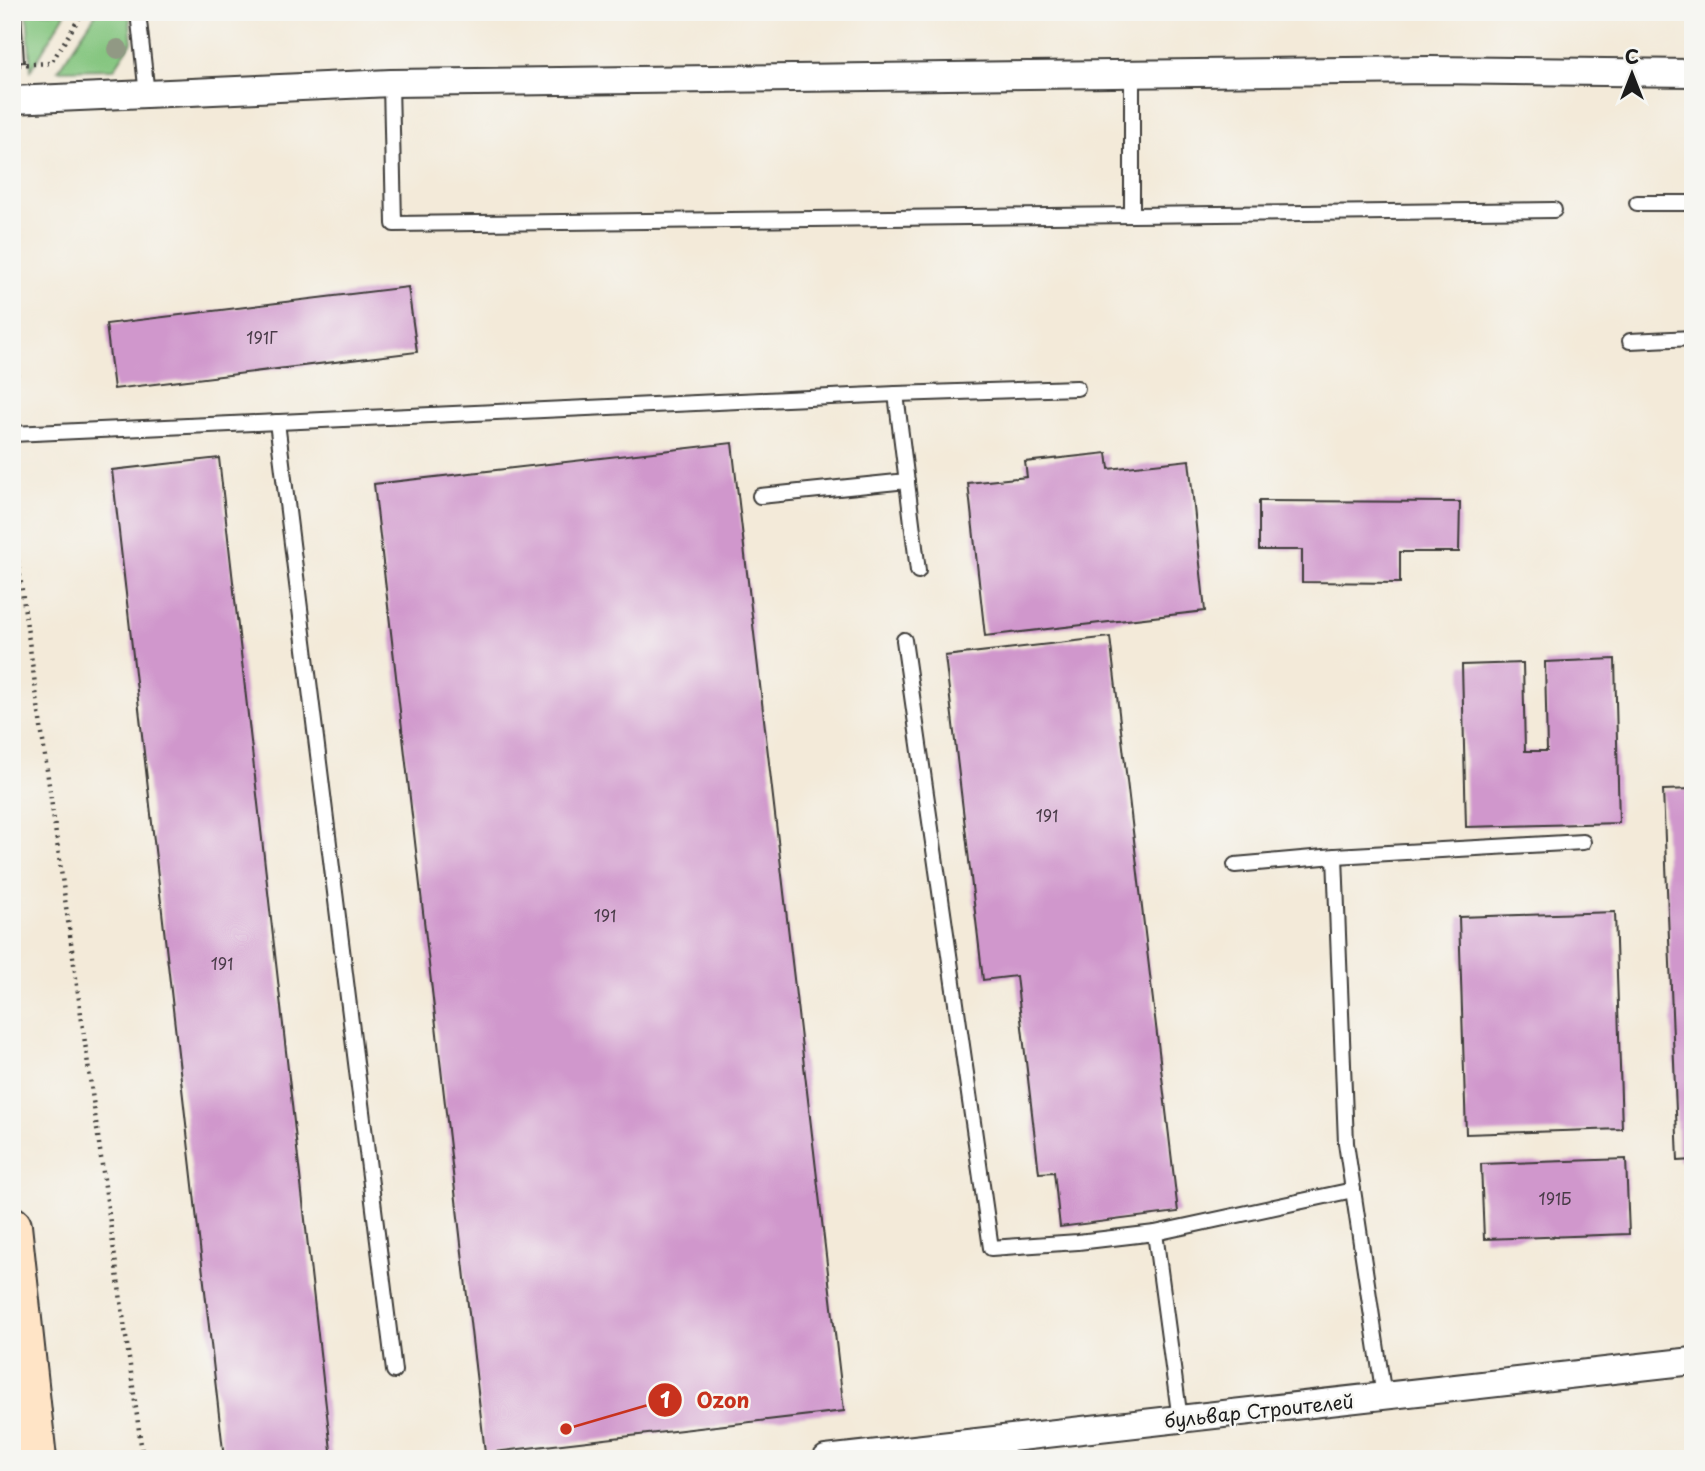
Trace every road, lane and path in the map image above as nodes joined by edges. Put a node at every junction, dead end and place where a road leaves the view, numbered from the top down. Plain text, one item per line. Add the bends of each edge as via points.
1 (83, 12) edge
2 (138, 12) edge
3 (12, 65) edge
4 (1132, 74) junction
5 (1693, 74) edge
6 (391, 83) junction
7 (146, 95) junction
8 (12, 100) edge
9 (1636, 203) dead end
10 (1693, 203) edge
11 (1554, 210) dead end
12 (1132, 215) junction
13 (1693, 338) edge
14 (1630, 341) dead end
15 (1077, 388) dead end
16 (896, 394) junction
17 (277, 422) junction
18 (12, 434) edge
19 (907, 481) junction
20 (760, 496) dead end
21 (12, 519) edge
22 (918, 570) dead end
23 (904, 640) dead end
24 (1583, 842) dead end
25 (1335, 856) junction
26 (1235, 865) dead end
27 (1353, 1190) junction
28 (12, 1226) edge
29 (1155, 1233) junction
30 (1693, 1361) edge
31 (394, 1371) dead end
32 (1384, 1397) junction
33 (1180, 1420) junction
34 (969, 1451) edge
35 (37, 1459) edge
36 (143, 1459) edge
37 (826, 1459) edge

1 - 3 path via 51,63
2 - 7 lane
4 - 5 street
4 - 6 street
4 - 12 lane
6 - 7 street
6 - 12 lane via 394,224
7 - 8 street
9 - 10 lane
11 - 12 lane
13 - 14 lane
15 - 16 lane
16 - 17 lane
16 - 19 lane
17 - 18 lane
17 - 31 lane
19 - 20 lane
19 - 22 lane
21 - 36 path
23 - 29 lane via 991,1248
24 - 25 lane
25 - 26 lane
25 - 27 lane via 1346,1143
27 - 29 lane
27 - 32 lane
28 - 35 main road
29 - 33 lane
30 - 32 street, бульвар Строителей
32 - 33 street, бульвар Строителей
33 - 34 street, бульвар Строителей
34 - 37 street, бульвар Строителей

